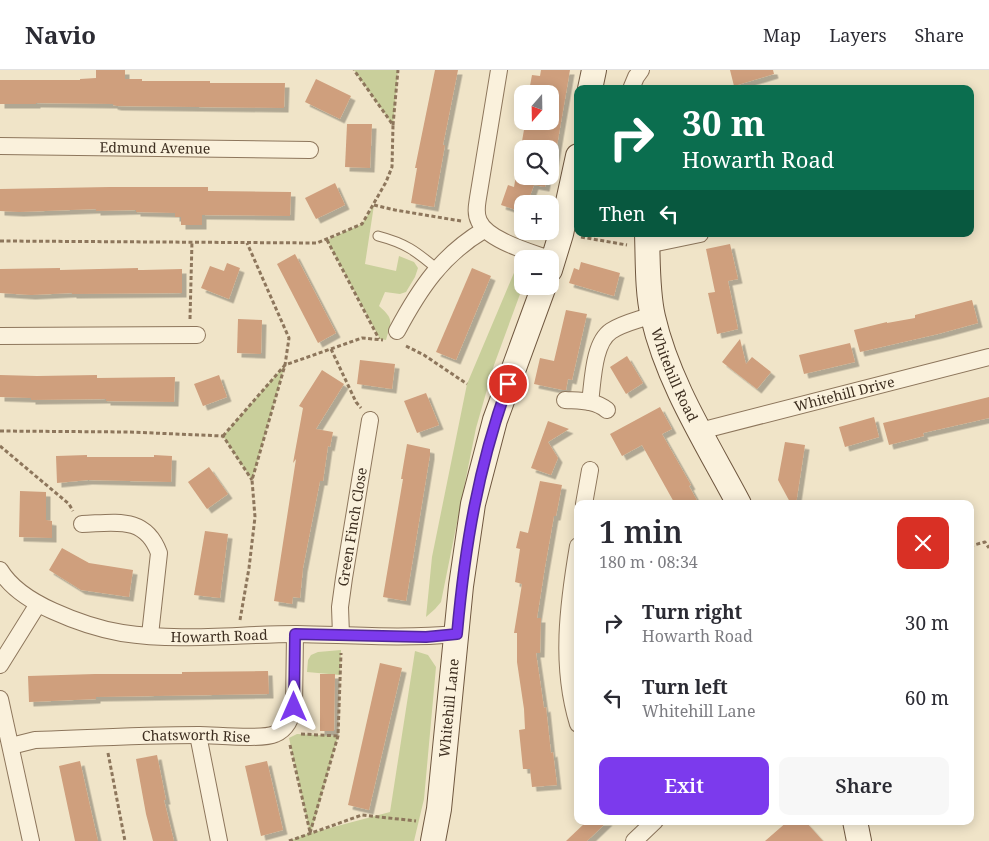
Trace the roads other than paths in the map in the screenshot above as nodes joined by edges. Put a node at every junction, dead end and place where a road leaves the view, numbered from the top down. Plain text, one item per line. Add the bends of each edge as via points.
1 (499, 70) edge
2 (594, 70) edge
3 (641, 70) edge
4 (591, 85) edge
5 (633, 85) edge
6 (0, 146) edge
7 (310, 150) dead end
8 (574, 177) edge
9 (481, 225) junction
10 (378, 236) dead end
11 (674, 237) edge
12 (647, 240) edge
13 (525, 250) edge
14 (556, 250) edge
15 (437, 269) junction
16 (541, 295) edge
17 (652, 315) junction
18 (194, 335) road end
19 (0, 336) edge
20 (395, 338) road end
21 (989, 357) edge
22 (565, 400) dead end
23 (590, 402) junction
24 (607, 410) dead end
25 (370, 420) road end
26 (700, 431) junction
27 (590, 470) dead end
28 (585, 500) edge
29 (737, 500) edge
30 (82, 524) road end
31 (0, 570) edge
32 (574, 576) edge
33 (38, 604) junction
34 (295, 634) junction
35 (457, 634) junction
36 (150, 635) junction
37 (341, 635) junction
38 (0, 665) edge
39 (0, 699) edge
40 (574, 712) edge
41 (198, 735) junction
42 (11, 746) junction
43 (651, 825) edge
44 (856, 825) edge
45 (434, 833) edge
46 (31, 841) edge
47 (219, 841) edge
48 (634, 841) edge
49 (859, 841) edge

1 - 9 street via 476,211
2 - 4 main road
3 - 5 street
6 - 7 street, Edmund Avenue
8 - 14 main road
9 - 13 street
9 - 15 street
10 - 15 lane via 408,246
11 - 12 street
12 - 17 main road, Whitehill Road
15 - 20 street via 424,284
16 - 35 main road, Whitehill Lane via 495,420 481,470 468,536
17 - 23 street via 610,331 602,340
17 - 26 main road, Whitehill Road via 662,351
18 - 19 street
21 - 26 street, Whitehill Drive
22 - 23 street
23 - 24 street
25 - 37 street, Green Finch Close via 340,607
26 - 29 main road, Whitehill Road
27 - 28 street
30 - 36 street via 126,522 149,534 155,543 159,553
31 - 33 street, Howarth Road via 6,580
32 - 40 street via 567,629 568,682
33 - 36 street, Howarth Road via 100,628
33 - 38 street
34 - 36 street, Howarth Road
34 - 37 street, Howarth Road
34 - 41 street, Chatsworth Rise via 294,707 286,733
35 - 37 street, Howarth Road via 426,637
35 - 45 main road, Whitehill Lane
39 - 42 street
41 - 42 street, Chatsworth Rise via 35,740
41 - 47 street
42 - 46 street
43 - 48 street
44 - 49 main road

